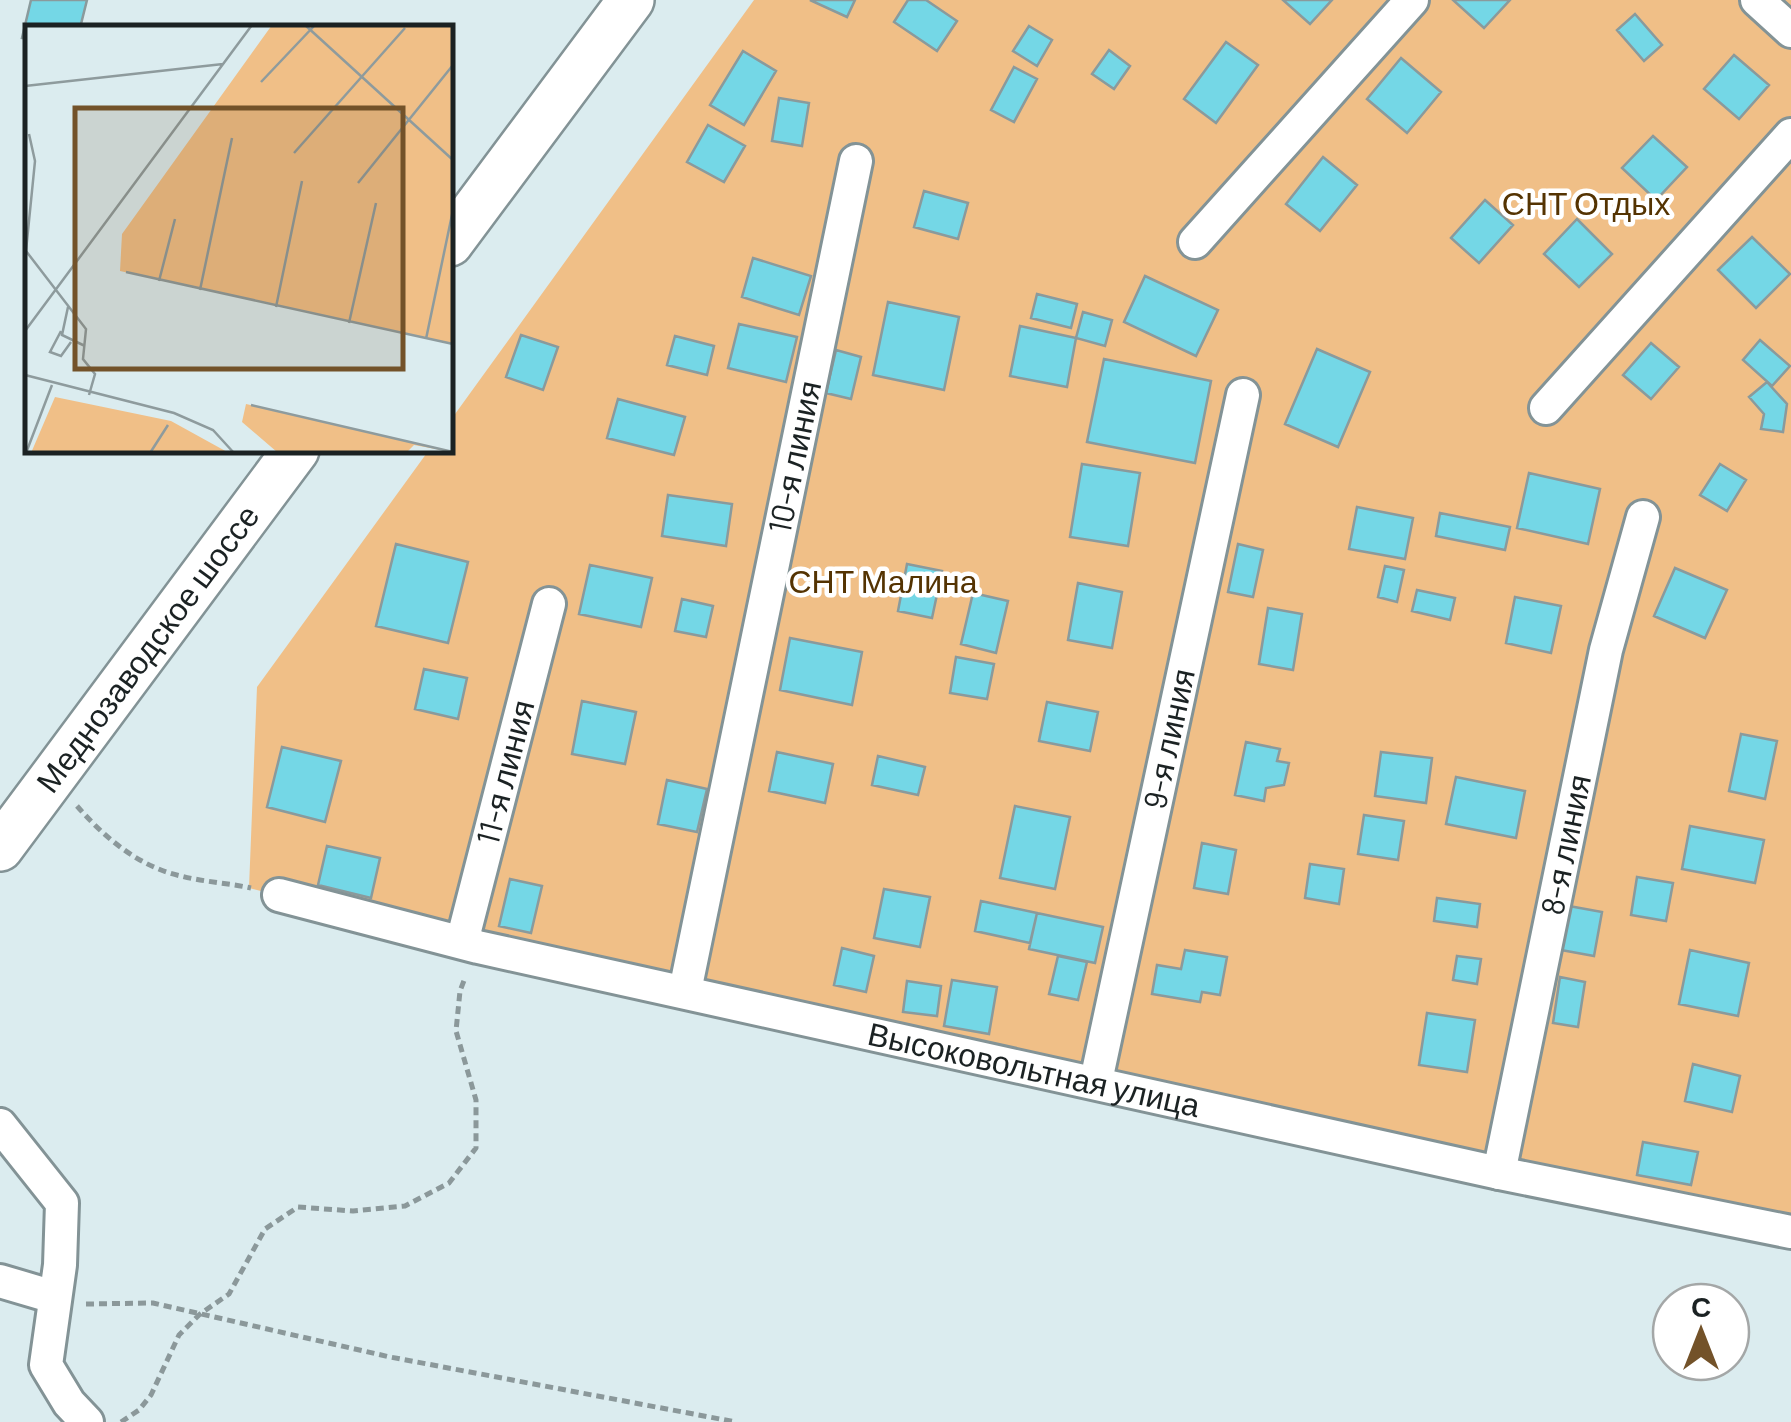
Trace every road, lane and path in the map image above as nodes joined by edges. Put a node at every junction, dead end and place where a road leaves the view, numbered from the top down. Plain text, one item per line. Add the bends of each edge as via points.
1 (631, 0) edge
2 (1412, 0) edge
3 (1757, 0) edge
4 (1791, 31) edge
5 (1791, 135) edge
6 (856, 160) dead end
7 (452, 240) edge
8 (1195, 242) dead end
9 (1243, 395) dead end
10 (1546, 408) dead end
11 (295, 452) edge
12 (1642, 517) dead end
13 (550, 604) dead end
14 (52, 779) junction
15 (0, 848) edge
16 (278, 895) joint
17 (470, 945) junction
18 (685, 991) junction
19 (1096, 1082) junction
20 (0, 1126) edge
21 (1500, 1173) junction
22 (1791, 1232) edge
23 (0, 1280) edge
24 (54, 1297) junction
25 (200, 1314) junction
26 (88, 1422) edge
27 (121, 1422) edge
28 (736, 1422) edge

1 - 7 main road
2 - 8 street
3 - 4 street
5 - 10 street
6 - 18 street, 10-я линия
9 - 19 street, 9-я линия
11 - 14 main road, Меднозаводское шоссе
12 - 21 street, 8-я линия via 1606,650
13 - 17 street, 11-я линия
14 - 15 main road, Меднозаводское шоссе
14 - 16 path via 106,839 147,862 178,876
16 - 17 street, Высоковольтная улица
17 - 18 street, Высоковольтная улица
17 - 25 path via 456,1030 476,1100 476,1148 450,1184 405,1206 353,1212 298,1207 264,1229 229,1294
18 - 19 street, Высоковольтная улица
19 - 21 street, Высоковольтная улица
20 - 24 street via 62,1203
21 - 22 street, Высоковольтная улица
23 - 24 street
24 - 25 path via 153,1303
24 - 26 street via 46,1366
25 - 27 path via 179,1335 152,1394
25 - 28 path

